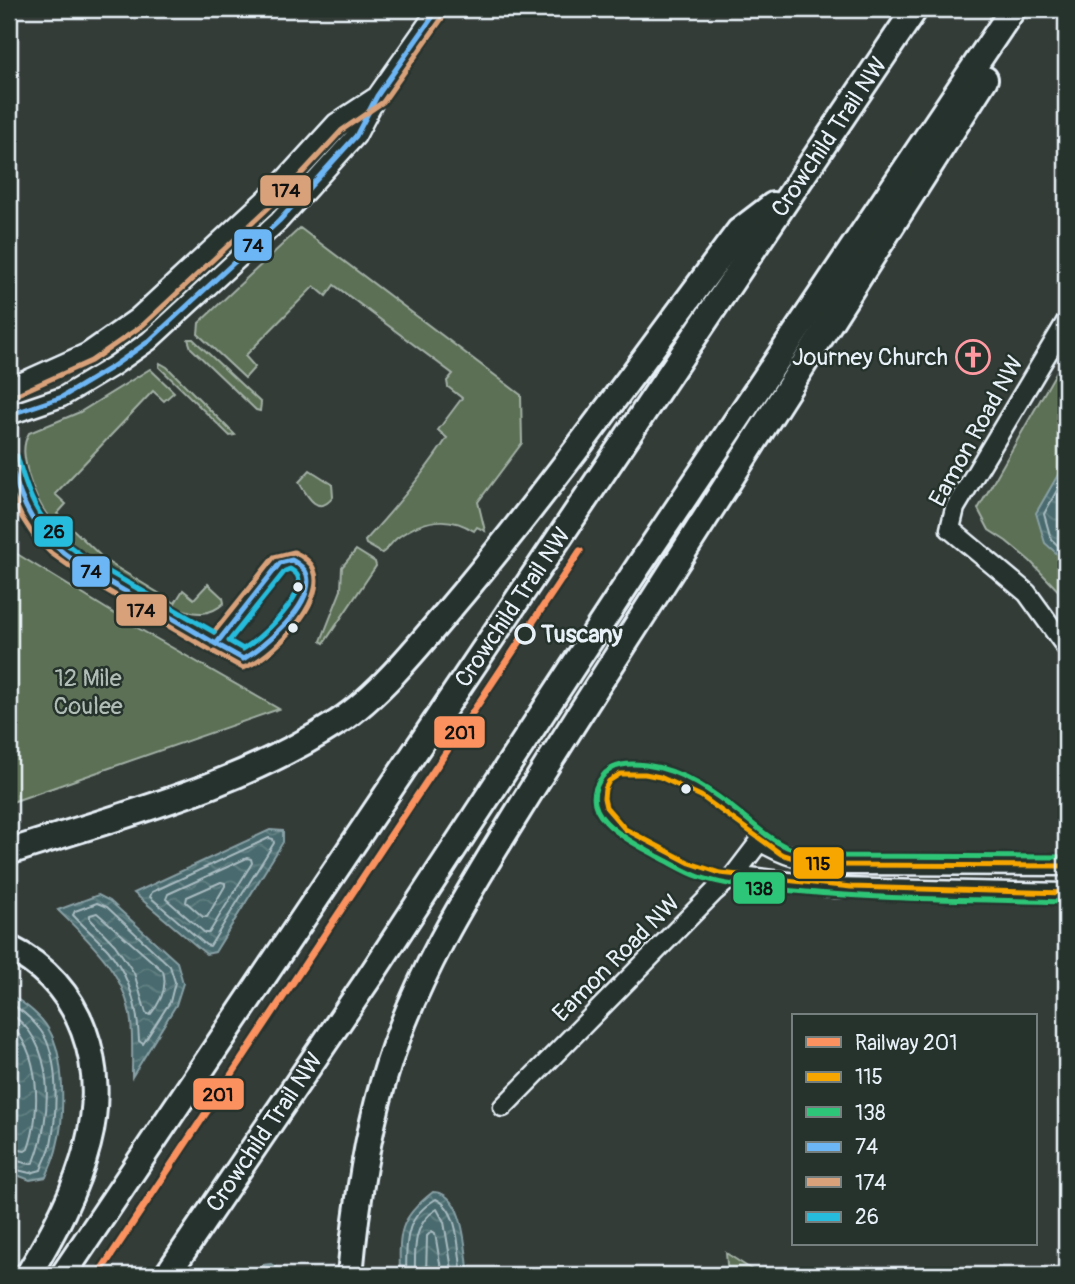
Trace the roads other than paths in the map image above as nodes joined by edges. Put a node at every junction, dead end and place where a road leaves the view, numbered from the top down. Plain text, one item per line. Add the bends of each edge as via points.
1 (438, 9) edge
2 (915, 9) edge
3 (1013, 9) edge
4 (1021, 9) edge
5 (377, 96) junction
6 (790, 192) junction
7 (1066, 322) edge
8 (9, 388) edge
9 (9, 415) edge
10 (1066, 647) edge
11 (9, 852) edge
12 (877, 865) junction
13 (1066, 866) edge
14 (734, 875) junction
15 (877, 889) junction
16 (1066, 893) edge
17 (9, 948) edge
18 (502, 1107) dead end
19 (28, 1275) edge
20 (64, 1275) edge
21 (167, 1275) edge
22 (351, 1275) edge

1 - 5 street
2 - 6 highway, Crowchild Trail NW
3 - 21 highway, Crowchild Trail NW
4 - 22 highway via 1015,32 549,761 434,956 385,1077 367,1146
5 - 8 street via 336,124 272,193 137,318 87,353
5 - 9 street via 356,136 287,212 149,341 62,397
6 - 11 highway via 739,231 530,513 383,683 340,721 276,758 222,781
6 - 20 highway, Crowchild Trail NW
7 - 10 street, Eamon Road NW via 955,508 950,529 1027,593
12 - 13 street
12 - 14 street, Eamon Road NW via 798,860 760,841
12 - 15 street
14 - 15 street
14 - 18 street, Eamon Road NW
15 - 16 street
17 - 19 highway via 39,966 70,1000 80,1018 92,1065 92,1119 85,1153 64,1212

